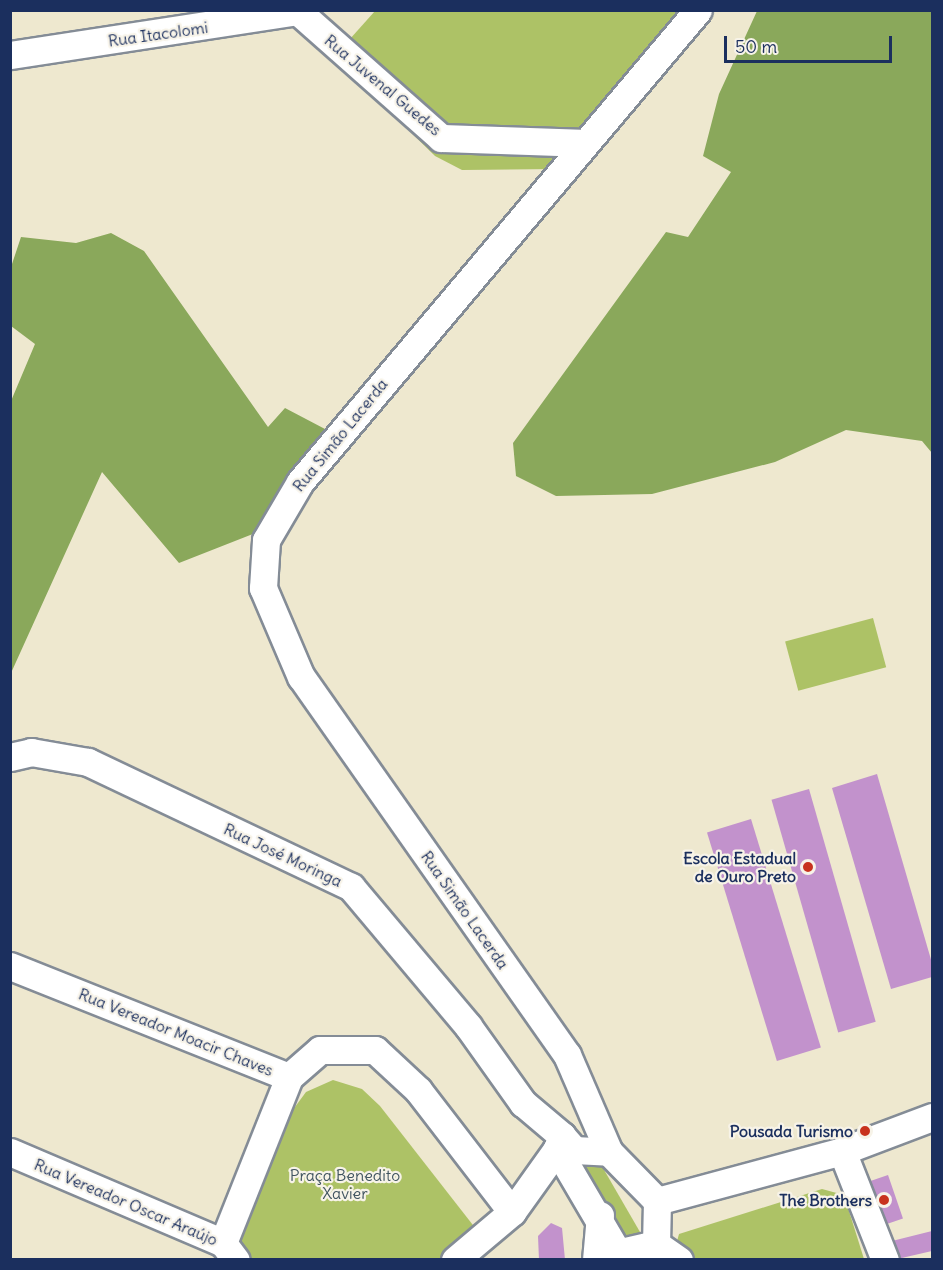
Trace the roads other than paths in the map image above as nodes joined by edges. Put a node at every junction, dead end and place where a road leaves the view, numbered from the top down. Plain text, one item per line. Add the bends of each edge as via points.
1 (698, 10) edge
2 (303, 12) edge
3 (10, 56) edge
4 (581, 143) junction
5 (10, 757) edge
6 (10, 966) edge
7 (567, 1055) junction
8 (289, 1077) junction
9 (933, 1117) edge
10 (565, 1145) junction
11 (842, 1151) junction
12 (10, 1152) edge
13 (609, 1152) junction
14 (657, 1201) junction
15 (512, 1212) junction
16 (656, 1244) junction
17 (230, 1251) edge
18 (607, 1257) edge
19 (454, 1260) edge
20 (680, 1260) edge
21 (885, 1260) edge

1 - 4 street, Rua Simão Lacerda via 688,28
2 - 3 street, Rua Itacolomi
2 - 4 street, Rua Juvenal Guedes via 441,138
4 - 7 street, Rua Simão Lacerda via 300,482 266,540 263,588 301,677
5 - 10 street, Rua José Moringa via 32,752 88,762 351,887 468,1026 523,1103
6 - 8 street, Rua Vereador Moacir Chaves
7 - 10 street
7 - 13 street, Rua Simão Lacerda
8 - 15 street, Rua Vereador Moacir Chaves via 320,1050 375,1050 418,1090
8 - 17 street
9 - 11 street
10 - 13 street
10 - 15 street
10 - 18 street via 600,1214
11 - 14 street
11 - 21 street
12 - 17 street, Rua Vereador Oscar Araújo
13 - 14 street
14 - 16 street
15 - 19 street
16 - 18 street
16 - 20 street

